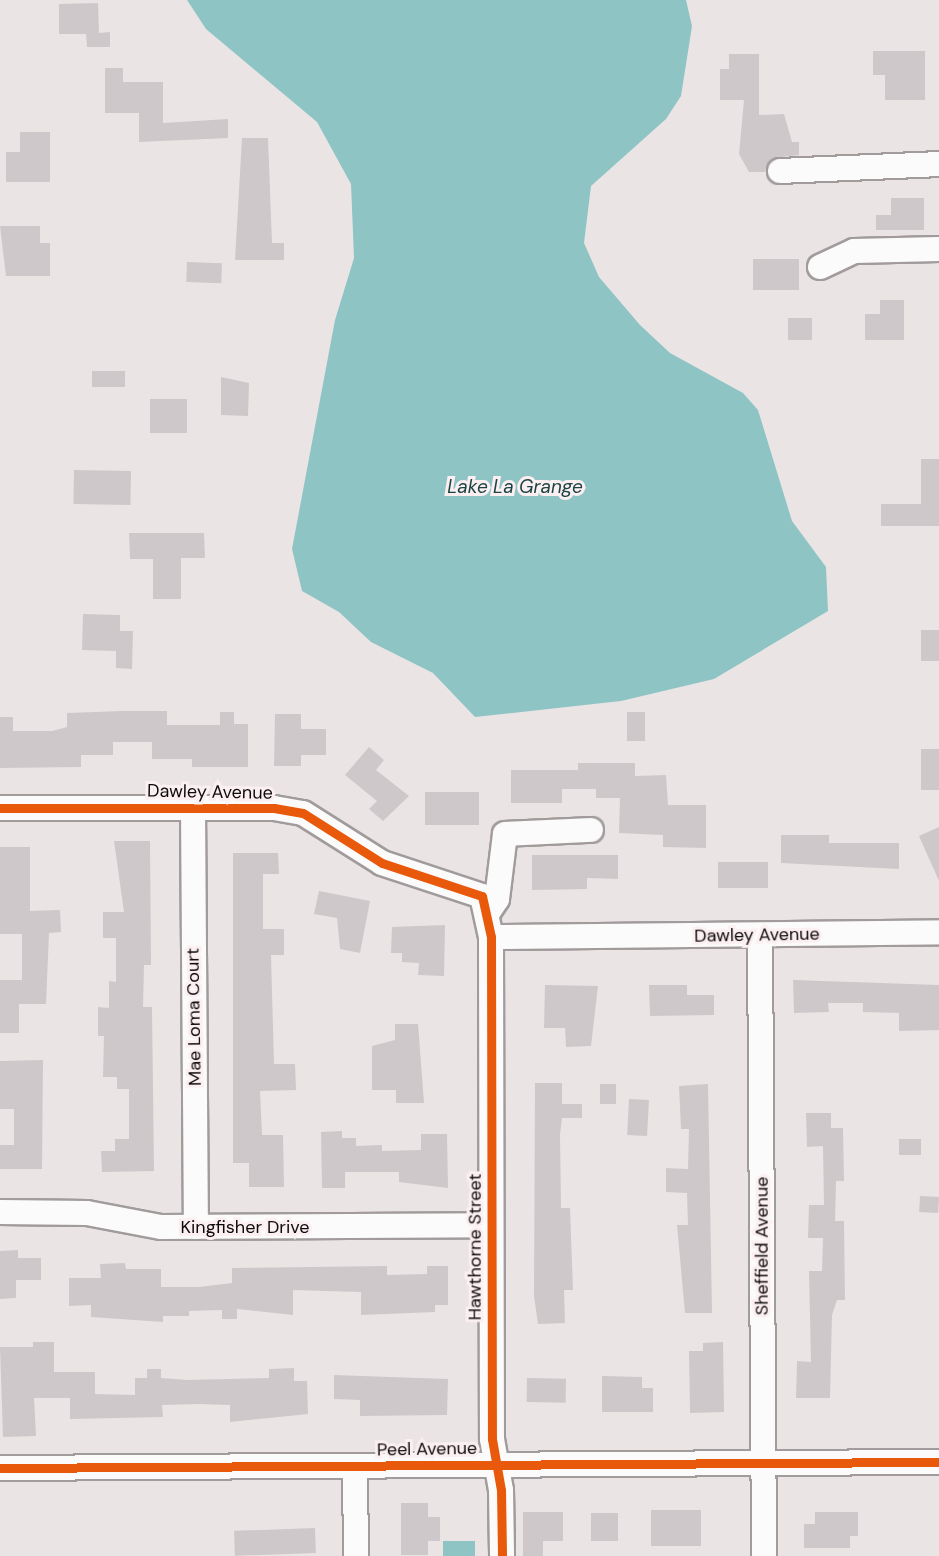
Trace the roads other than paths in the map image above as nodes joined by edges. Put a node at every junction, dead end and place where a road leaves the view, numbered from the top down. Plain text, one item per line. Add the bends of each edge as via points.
1 (939, 164) edge
2 (780, 170) dead end
3 (939, 249) edge
4 (820, 267) dead end
5 (192, 807) junction
6 (0, 808) edge
7 (591, 830) dead end
8 (489, 911) junction
9 (939, 932) edge
10 (761, 936) junction
11 (491, 937) junction
12 (0, 1212) edge
13 (491, 1224) junction
14 (196, 1227) junction
15 (939, 1462) edge
16 (764, 1463) junction
17 (496, 1464) junction
18 (355, 1466) junction
19 (0, 1468) edge
20 (356, 1556) edge
21 (502, 1556) edge
22 (764, 1556) edge

1 - 2 street
3 - 4 street via 854,251
5 - 6 street, Dawley Avenue
5 - 8 street, Dawley Avenue via 303,813 382,863 465,887 482,896
5 - 14 street, Mae Loma Court
7 - 8 street via 505,834 497,899
8 - 11 street
9 - 10 street, Dawley Avenue
10 - 11 street, Dawley Avenue
10 - 16 street, Sheffield Avenue
11 - 13 street, Hawthorne Street
12 - 14 street, Kingfisher Drive via 87,1213 135,1224
13 - 14 street, Kingfisher Drive
13 - 17 street, Hawthorne Street
15 - 16 street, Peel Avenue
16 - 17 street, Peel Avenue
16 - 22 street, Sheffield Avenue
17 - 18 street, Peel Avenue
17 - 21 street, Hawthorne Street
18 - 19 street, Peel Avenue
18 - 20 street

